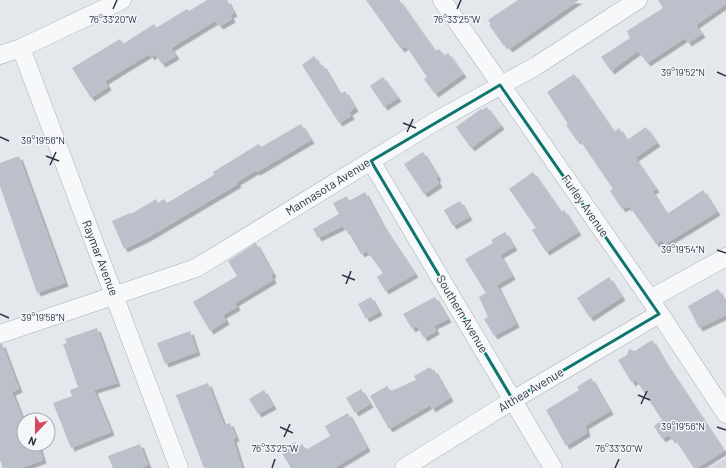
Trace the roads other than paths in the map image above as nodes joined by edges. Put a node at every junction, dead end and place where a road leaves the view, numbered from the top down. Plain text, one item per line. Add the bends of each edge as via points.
1 (122, 0) edge
2 (442, 0) edge
3 (638, 0) edge
4 (21, 48) junction
5 (0, 56) edge
6 (500, 85) junction
7 (371, 161) junction
8 (726, 257) edge
9 (114, 295) junction
10 (655, 306) junction
11 (0, 334) edge
12 (513, 400) junction
13 (726, 414) edge
14 (179, 468) edge
15 (404, 468) edge
16 (553, 468) edge

1 - 4 street
2 - 6 street, Furley Avenue
3 - 6 street, Mannasota Avenue via 536,66
4 - 5 street
4 - 9 street, Raymar Avenue
6 - 7 street, Mannasota Avenue
6 - 10 street, Furley Avenue
7 - 9 street, Mannasota Avenue via 196,268
7 - 12 street, Southern Avenue
8 - 10 street, Althea Avenue
9 - 11 street, Mannasota Avenue
9 - 14 street, Raymar Avenue
10 - 12 street, Althea Avenue
10 - 13 street, Furley Avenue
12 - 15 street, Althea Avenue
12 - 16 street, Southern Avenue

